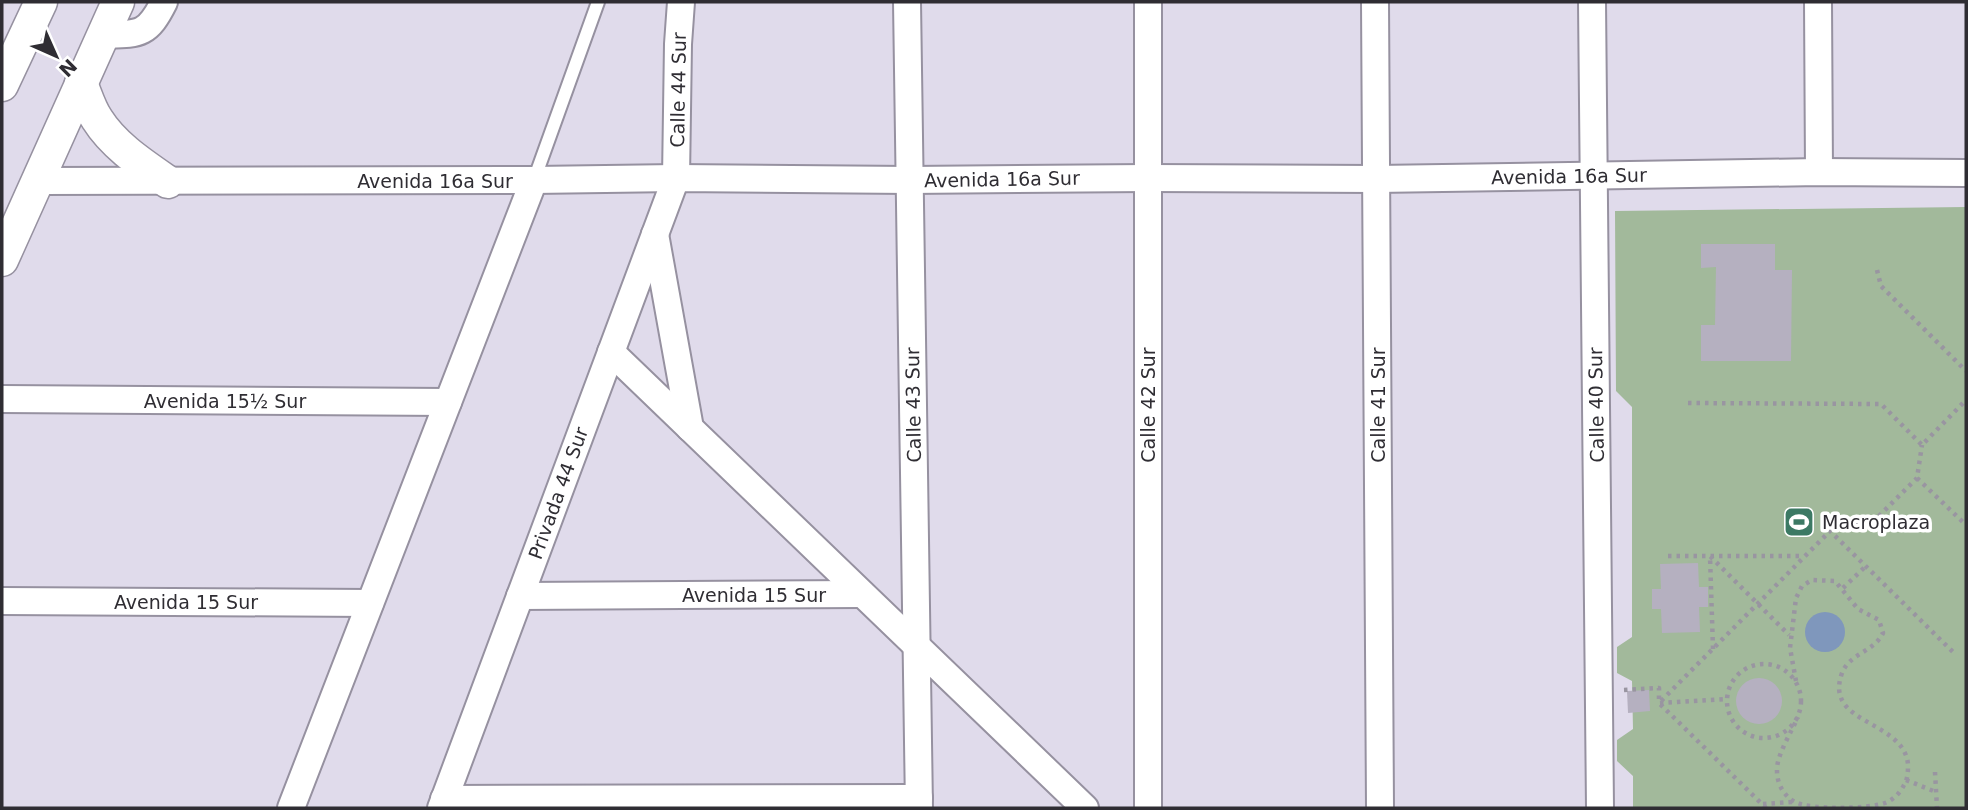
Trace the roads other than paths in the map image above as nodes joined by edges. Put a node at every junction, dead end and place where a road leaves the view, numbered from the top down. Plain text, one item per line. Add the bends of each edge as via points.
1 (41, 2) edge
2 (118, 2) edge
3 (164, 2) edge
4 (598, 2) edge
5 (681, 2) edge
6 (907, 2) edge
7 (1148, 2) edge
8 (1375, 2) edge
9 (1592, 2) edge
10 (1818, 2) edge
11 (103, 35) junction
12 (81, 83) junction
13 (2, 85) edge
14 (1819, 172) junction
15 (1966, 173) edge
16 (1593, 176) junction
17 (676, 178) junction
18 (1148, 178) junction
19 (1377, 179) junction
20 (534, 180) junction
21 (910, 180) junction
22 (38, 181) junction
23 (168, 182) junction
24 (655, 234) junction
25 (2, 260) edge
26 (611, 352) junction
27 (2, 399) edge
28 (448, 402) junction
29 (691, 428) junction
30 (862, 594) junction
31 (520, 596) junction
32 (2, 601) edge
33 (370, 603) junction
34 (917, 647) junction
35 (919, 803) edge
36 (442, 804) edge
37 (290, 808) edge
38 (1085, 808) edge
39 (1148, 808) edge
40 (1380, 808) edge
41 (1600, 808) edge

1 - 13 street
2 - 11 street
3 - 11 street via 147,30
4 - 20 lane
5 - 17 street, Calle 44 Sur
6 - 21 street, Calle 43 Sur
7 - 18 street, Calle 42 Sur
8 - 19 street, Calle 41 Sur
9 - 16 street, Calle 40 Sur
10 - 14 street
11 - 12 street
12 - 22 street
12 - 23 street via 96,118 110,136
14 - 15 street, Avenida 16a Sur
14 - 16 street, Avenida 16a Sur
16 - 19 street, Avenida 16a Sur
16 - 41 street, Calle 40 Sur
17 - 20 street, Avenida 16a Sur
17 - 21 street, Avenida 16a Sur
17 - 24 street, Privada 44 Sur
18 - 19 street, Avenida 16a Sur
18 - 21 street, Avenida 16a Sur
18 - 39 street, Calle 42 Sur
19 - 40 street, Calle 41 Sur
20 - 23 street, Avenida 16a Sur
20 - 28 street
21 - 34 street, Calle 43 Sur
22 - 23 street, Avenida 16a Sur
22 - 25 street
24 - 26 street, Privada 44 Sur
24 - 29 street
26 - 29 street
26 - 31 street, Privada 44 Sur
27 - 28 street, Avenida 15½ Sur
28 - 33 street
29 - 30 street
30 - 31 street, Avenida 15 Sur
30 - 34 street
31 - 36 street, Privada 44 Sur
32 - 33 street, Avenida 15 Sur
33 - 37 street
34 - 35 street, Calle 43 Sur
34 - 38 street
35 - 36 street

